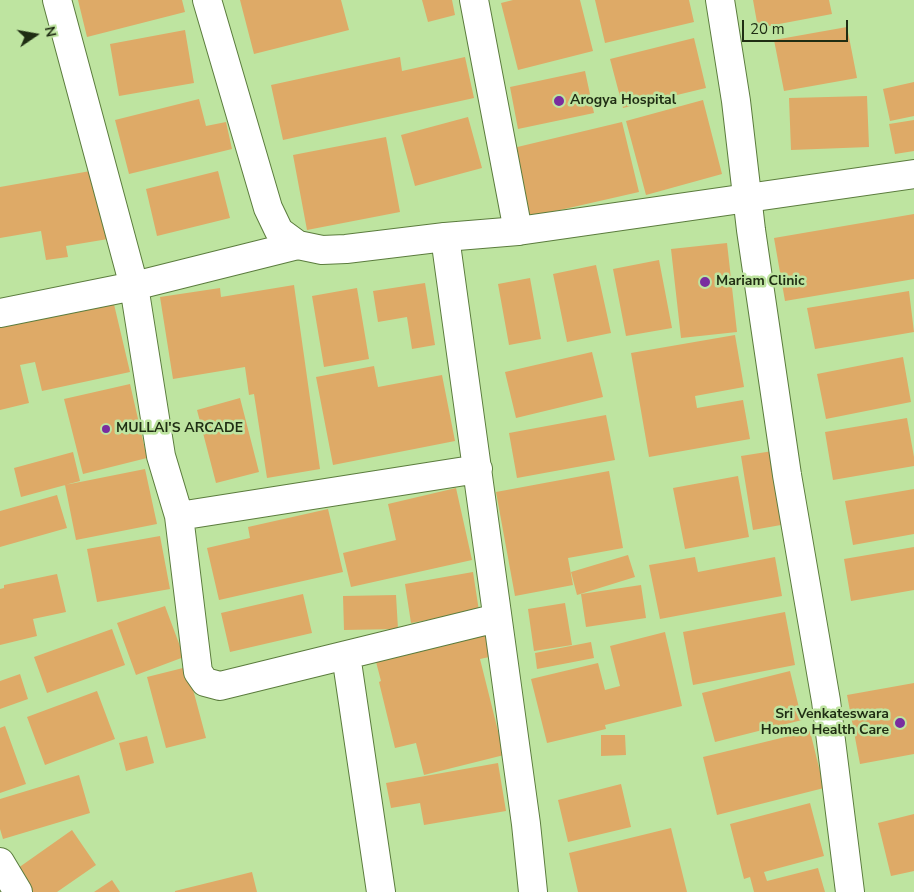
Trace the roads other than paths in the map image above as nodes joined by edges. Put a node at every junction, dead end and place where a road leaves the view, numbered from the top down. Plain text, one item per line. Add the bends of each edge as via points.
1 (57, 0) edge
2 (207, 0) edge
3 (474, 0) edge
4 (720, 0) edge
5 (914, 174) edge
6 (747, 199) junction
7 (518, 231) junction
8 (445, 237) junction
9 (298, 245) junction
10 (134, 286) junction
11 (0, 313) edge
12 (478, 469) junction
13 (180, 516) junction
14 (497, 618) junction
15 (346, 655) junction
16 (0, 862) edge
17 (18, 892) edge
18 (381, 892) edge
19 (533, 892) edge
20 (850, 892) edge

1 - 10 street
2 - 9 street via 268,208 279,232
3 - 7 street
4 - 6 street
5 - 6 street
6 - 7 street
6 - 20 street via 787,475 826,701
7 - 8 street
8 - 9 street via 346,249 322,250
8 - 12 street
9 - 10 street
10 - 11 street
10 - 13 street via 161,456
12 - 13 street
12 - 14 street
13 - 15 street via 198,672 205,682 220,686
14 - 15 street
14 - 19 street
15 - 18 street
16 - 17 street

